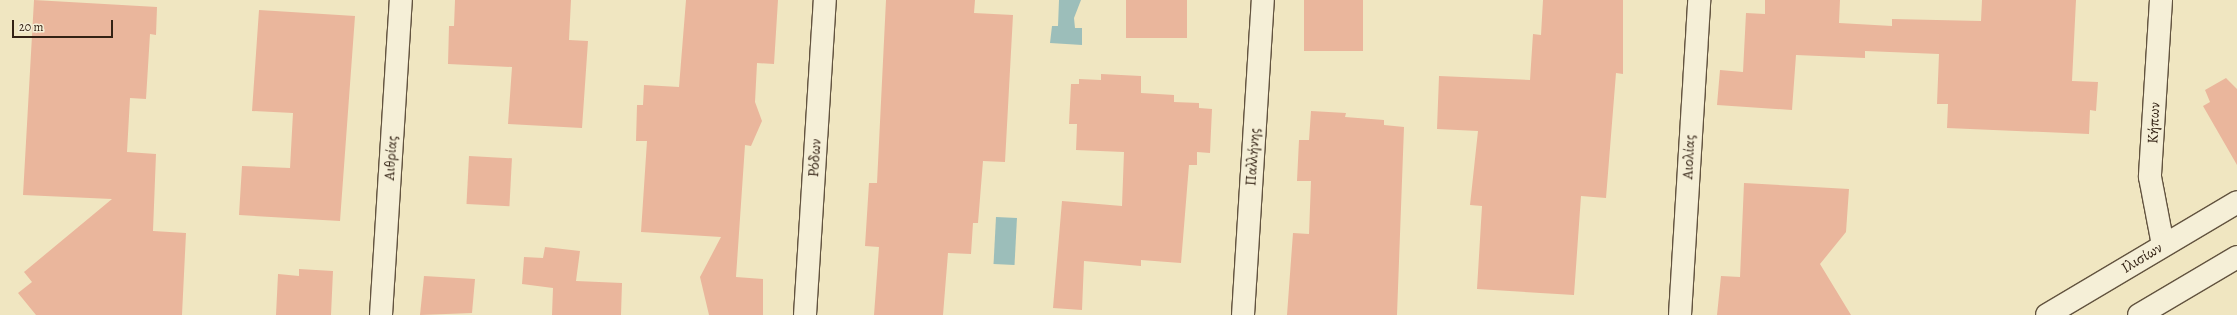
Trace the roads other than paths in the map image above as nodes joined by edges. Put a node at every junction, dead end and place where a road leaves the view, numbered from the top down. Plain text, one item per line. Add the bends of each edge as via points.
1 (401, 0) edge
2 (825, 0) edge
3 (1263, 0) edge
4 (1699, 0) edge
5 (2161, 0) edge
6 (2237, 202) edge
7 (2163, 245) junction
8 (2237, 257) edge
9 (381, 315) edge
10 (805, 315) edge
11 (1243, 315) edge
12 (1680, 315) edge
13 (2047, 315) edge
14 (2140, 315) edge

1 - 9 street, Αιθρίας
2 - 10 street, Ρόδων
3 - 11 street, Παλλήνης
4 - 12 street, Αιολίας
5 - 7 street, Κήπων via 2150,177
6 - 7 street, Ιλισίων
7 - 13 street, Ιλισίων
8 - 14 street

